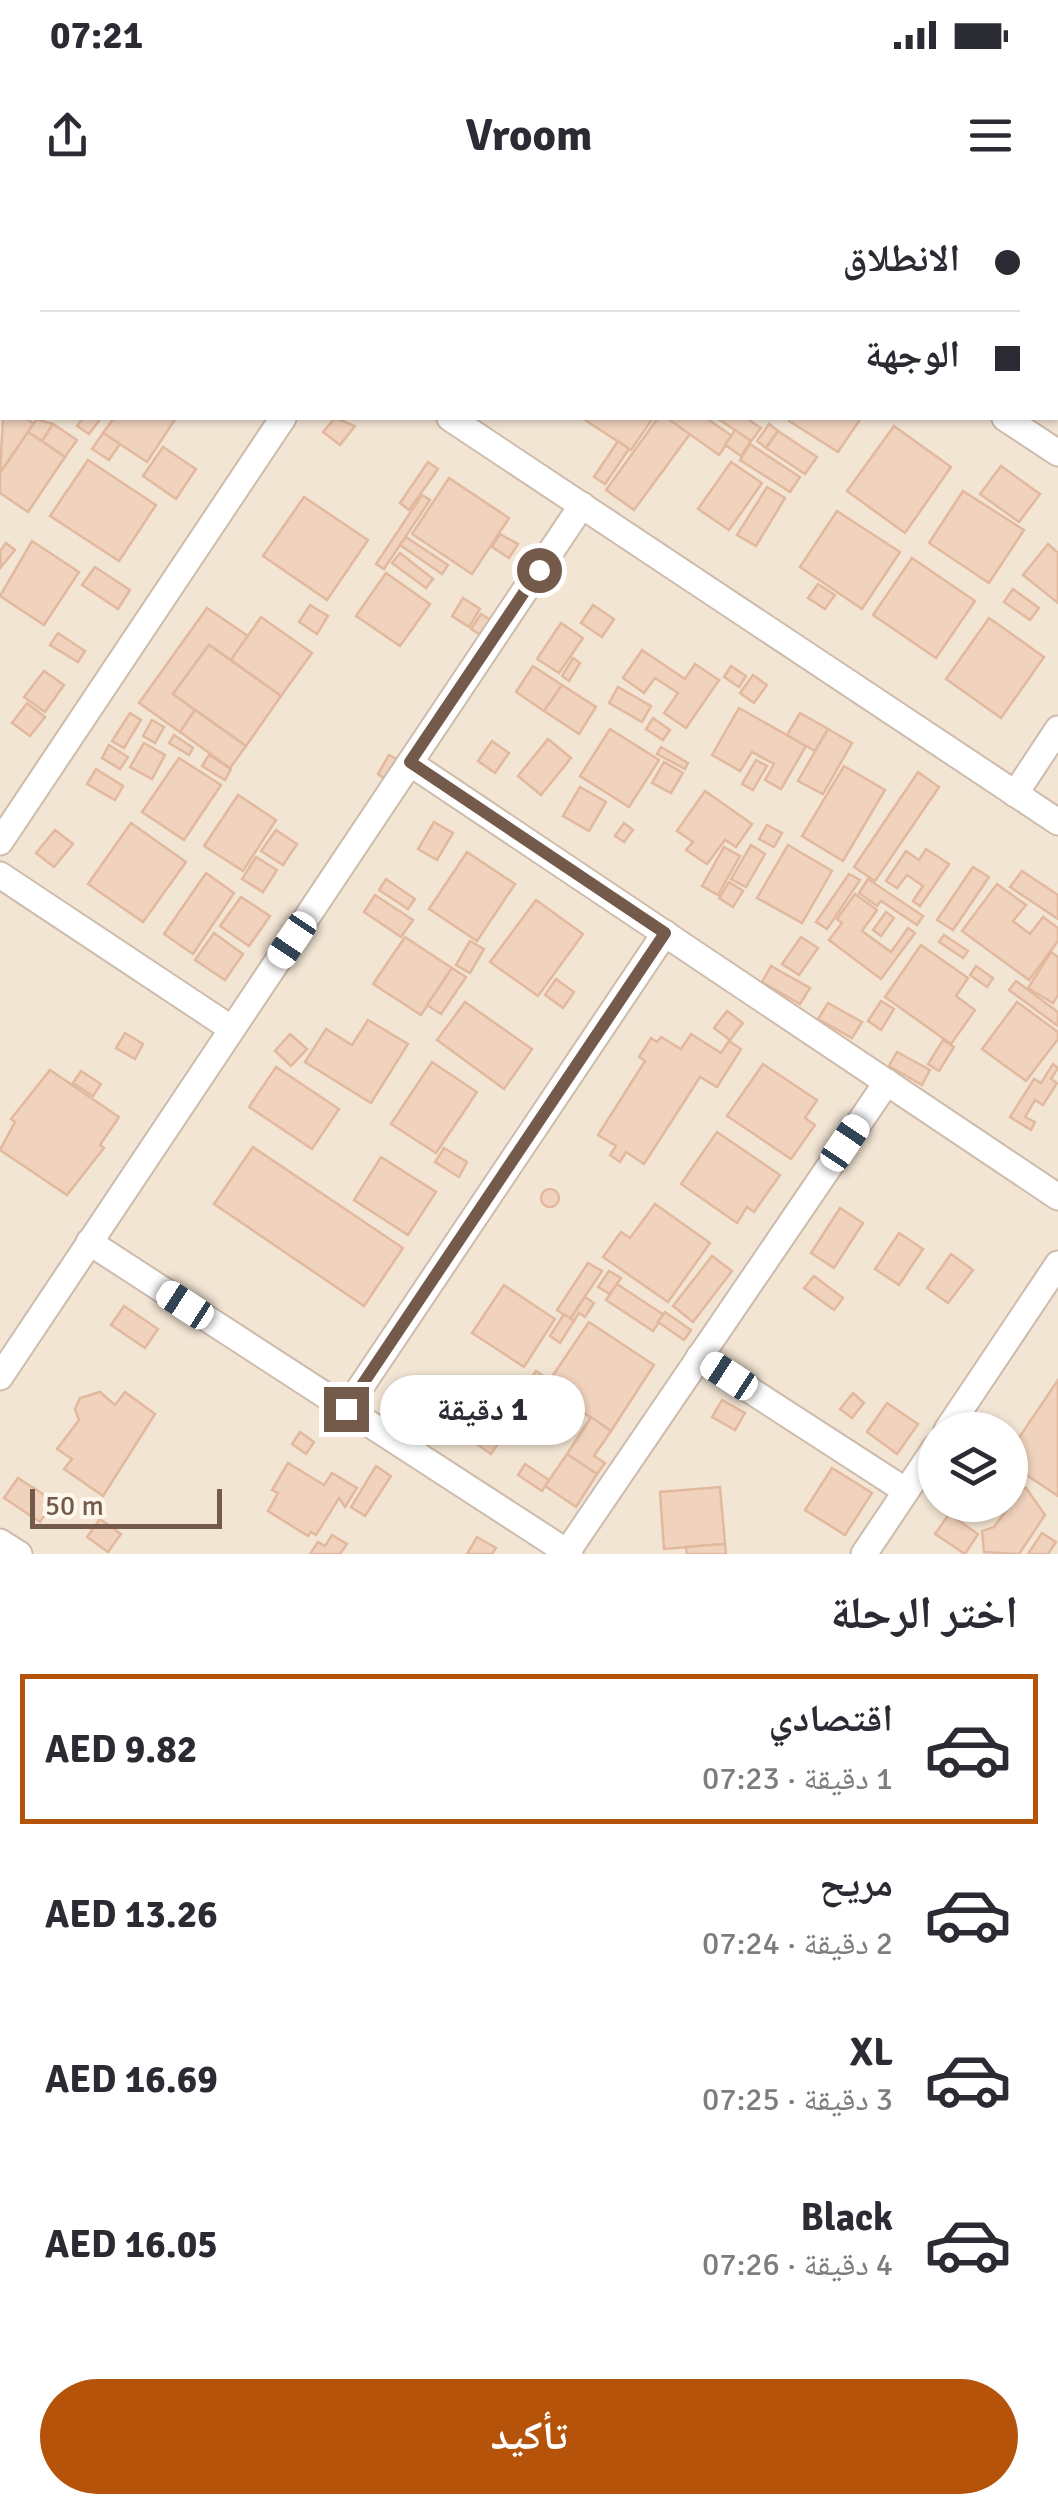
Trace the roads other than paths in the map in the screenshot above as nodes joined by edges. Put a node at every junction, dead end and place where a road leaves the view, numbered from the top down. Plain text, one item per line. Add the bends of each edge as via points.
1 (282, 420) edge
2 (453, 420) edge
3 (1007, 420) edge
4 (1058, 453) edge
5 (582, 506) junction
6 (1058, 729) edge
7 (410, 762) junction
8 (1015, 794) junction
9 (1058, 822) edge
10 (0, 842) edge
11 (0, 874) edge
12 (665, 933) junction
13 (232, 1029) junction
14 (887, 1082) junction
15 (1058, 1197) edge
16 (89, 1242) junction
17 (1058, 1264) edge
18 (699, 1357) junction
19 (0, 1377) edge
20 (346, 1409) junction
21 (959, 1412) edge
22 (918, 1473) edge
23 (906, 1491) junction
24 (0, 1542) edge
25 (568, 1553) edge
26 (19, 1554) edge
27 (864, 1554) edge

1 - 10 street
2 - 5 street
3 - 4 street
5 - 7 street
5 - 8 street
6 - 8 street
7 - 12 street
7 - 13 street
8 - 9 street
11 - 13 street
12 - 14 street
12 - 20 street
13 - 16 street
14 - 15 street
14 - 18 street
16 - 19 street
16 - 20 street
17 - 21 street
18 - 23 street
18 - 25 street
20 - 25 street
22 - 23 street
23 - 27 street
24 - 26 street

